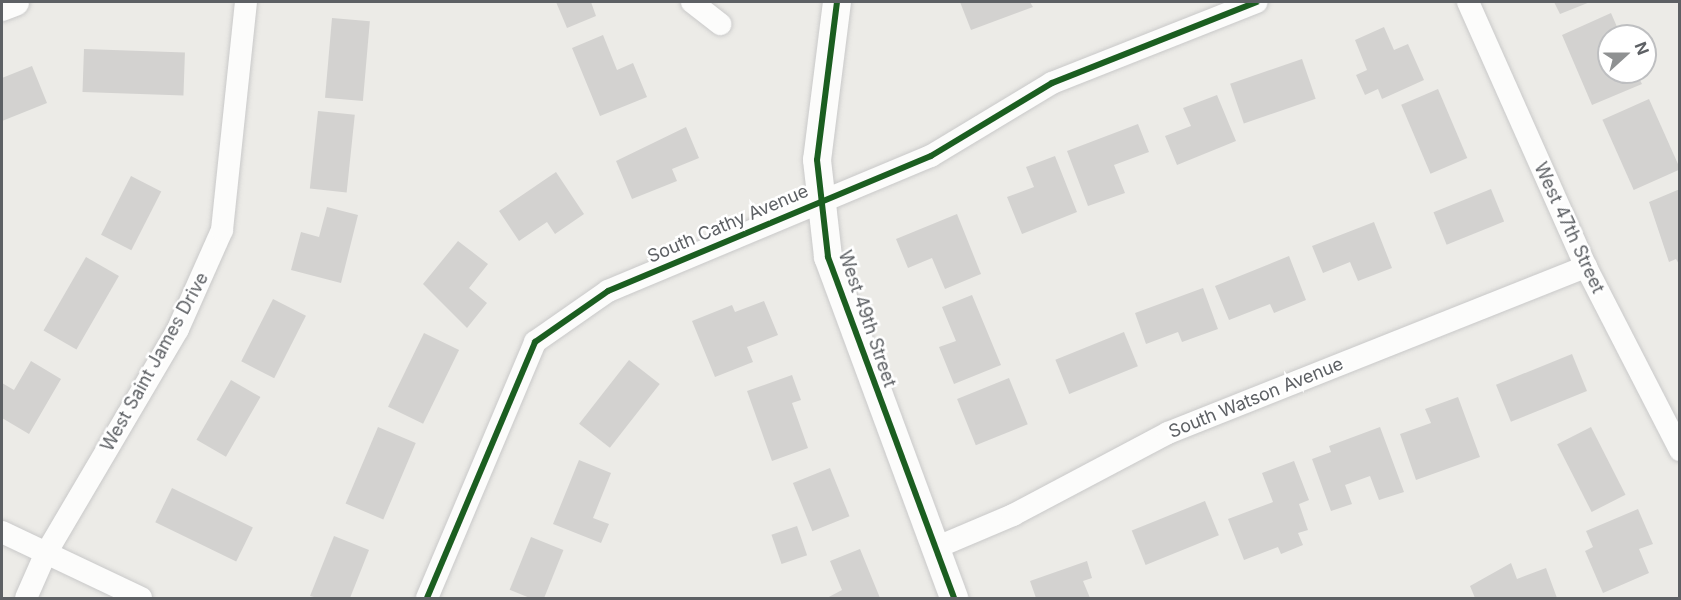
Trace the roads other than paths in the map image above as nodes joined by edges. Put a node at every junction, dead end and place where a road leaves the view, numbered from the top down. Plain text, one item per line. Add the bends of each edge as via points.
1 (15, 2) edge
2 (246, 2) edge
3 (692, 2) edge
4 (837, 2) edge
5 (1257, 2) edge
6 (1468, 2) edge
7 (2, 7) edge
8 (720, 24) dead end
9 (819, 201) junction
10 (1586, 267) junction
11 (1680, 450) edge
12 (2, 532) edge
13 (935, 548) junction
14 (45, 555) junction
15 (26, 598) edge
16 (141, 598) edge
17 (427, 598) edge
18 (954, 598) edge

1 - 7 street
2 - 14 street, West Saint James Drive via 222,230 178,329
3 - 8 street
4 - 9 street, West 49th Street via 820,101
5 - 9 street, South Cathy Avenue via 1052,83 931,156
6 - 10 street, West 47th Street
9 - 13 street, West 49th Street via 840,298
9 - 17 street, South Cathy Avenue via 608,291 535,342
10 - 11 street, West 47th Street
10 - 13 street, South Watson Avenue via 1168,433 1013,515
12 - 14 street
13 - 18 street, West 49th Street
14 - 15 street, West Saint James Drive
14 - 16 street

